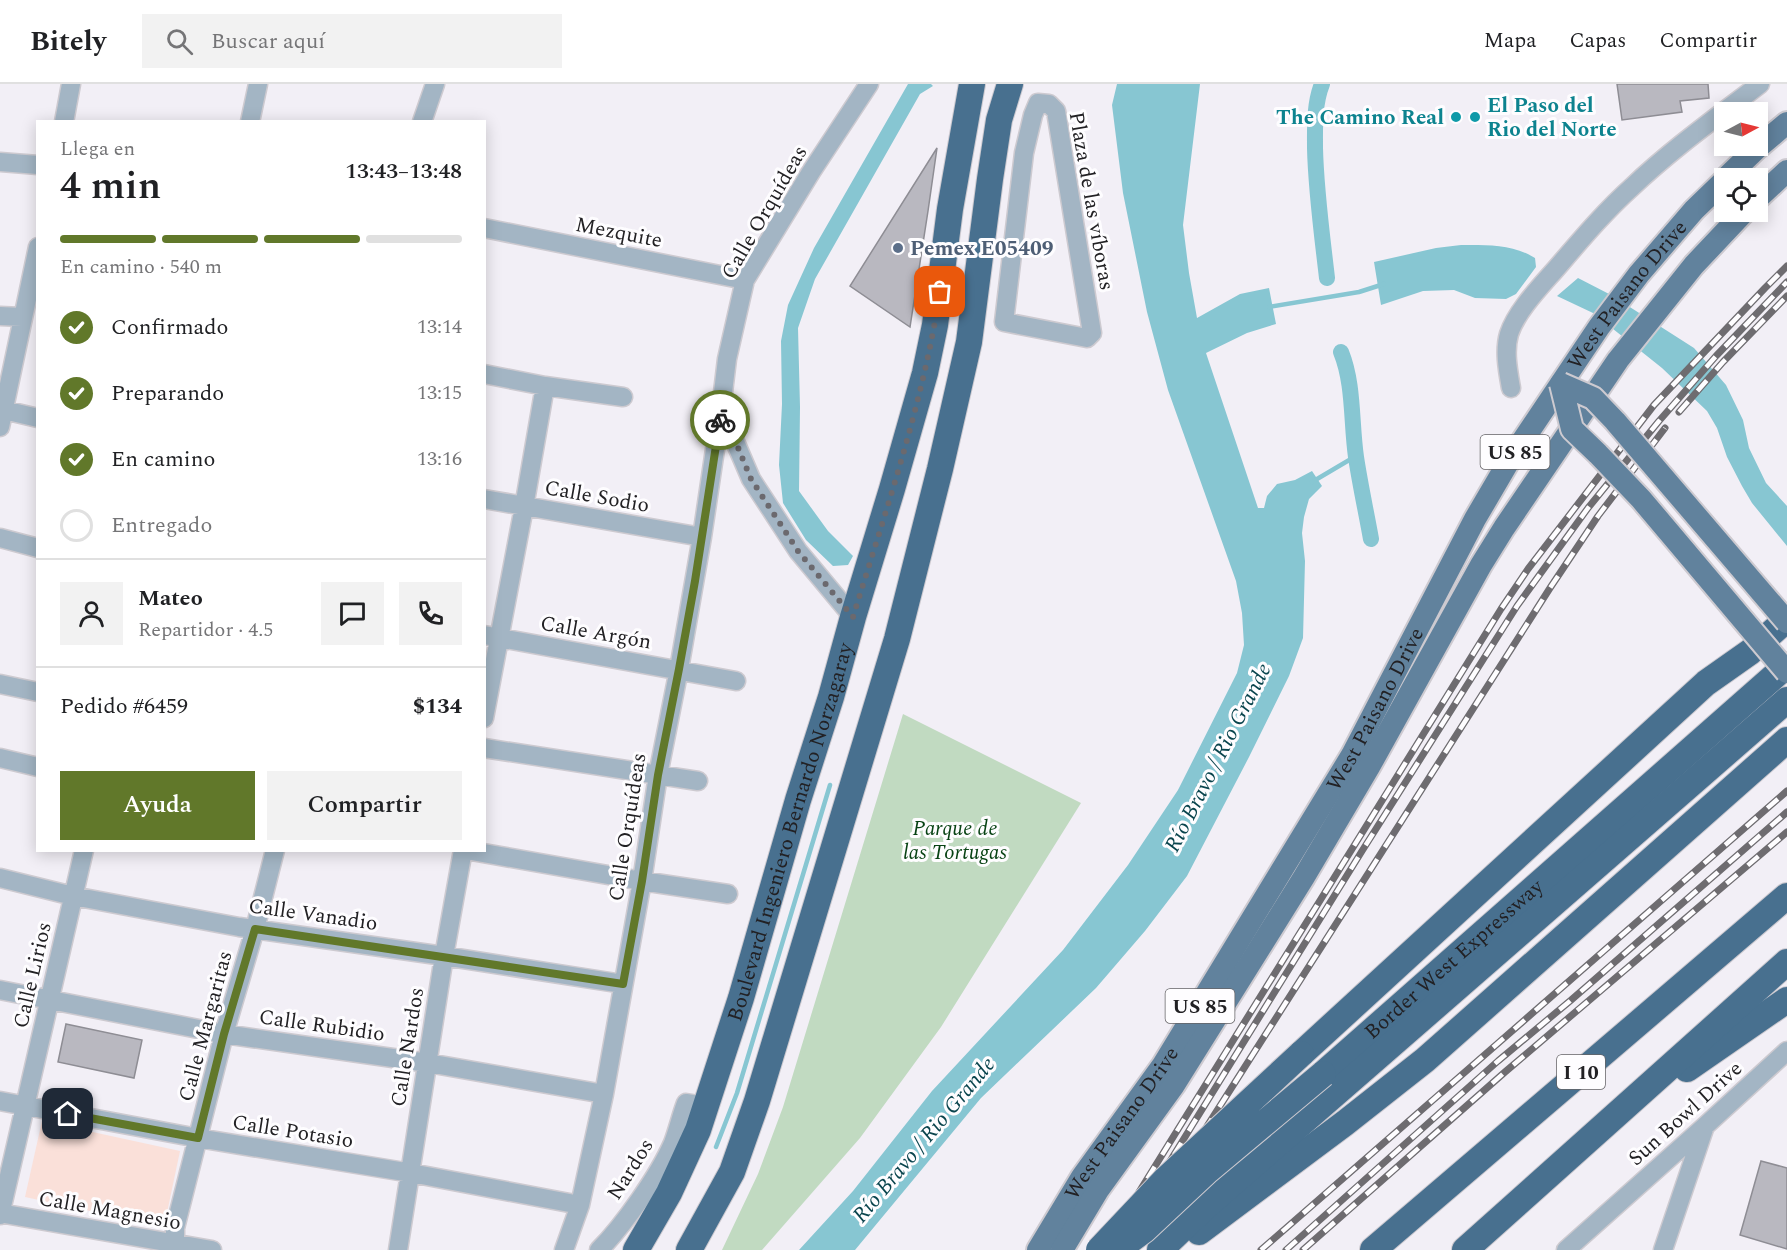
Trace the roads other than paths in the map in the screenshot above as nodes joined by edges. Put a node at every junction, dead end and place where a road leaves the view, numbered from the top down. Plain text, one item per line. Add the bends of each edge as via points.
1 (71, 84) edge
2 (258, 84) edge
3 (435, 84) edge
4 (869, 84) edge
5 (972, 84) edge
6 (1010, 84) edge
7 (1761, 84) edge
8 (64, 120) edge
9 (250, 120) edge
10 (423, 120) edge
11 (1787, 123) edge
12 (0, 162) edge
13 (36, 165) edge
14 (1737, 168) edge
15 (1787, 171) edge
16 (1768, 189) edge
17 (1714, 191) edge
18 (1734, 222) edge
19 (486, 228) edge
20 (36, 256) edge
21 (945, 256) junction
22 (979, 262) junction
23 (745, 280) junction
24 (0, 316) edge
25 (22, 317) junction
26 (1089, 338) joint
27 (486, 374) edge
28 (1561, 384) junction
29 (545, 386) junction
30 (1511, 388) dead end
31 (623, 397) dead end
32 (1593, 399) junction
33 (722, 409) junction
34 (2, 418) edge
35 (36, 418) edge
36 (1572, 429) junction
37 (486, 499) edge
38 (524, 507) junction
39 (702, 537) junction
40 (0, 538) edge
41 (36, 547) edge
42 (853, 617) junction
43 (1786, 621) edge
44 (492, 636) edge
45 (1761, 643) junction
46 (1787, 665) edge
47 (679, 669) junction
48 (1787, 672) edge
49 (736, 681) dead end
50 (0, 684) edge
51 (36, 692) edge
52 (486, 698) edge
53 (1787, 700) edge
54 (1787, 740) edge
55 (486, 748) edge
56 (0, 758) edge
57 (1361, 761) junction
58 (36, 767) edge
59 (658, 775) junction
60 (698, 781) dead end
61 (84, 852) edge
62 (274, 852) edge
63 (464, 852) edge
64 (475, 852) edge
65 (0, 878) edge
66 (642, 881) junction
67 (728, 894) dead end
68 (73, 896) junction
69 (1787, 896) edge
70 (255, 929) junction
71 (444, 956) junction
72 (1787, 962) edge
73 (623, 984) junction
74 (0, 990) edge
75 (1787, 1000) edge
76 (49, 1001) junction
77 (224, 1034) junction
78 (1787, 1051) edge
79 (428, 1063) junction
80 (1329, 1083) junction
81 (604, 1094) junction
82 (0, 1101) edge
83 (696, 1105) junction
84 (25, 1107) junction
85 (1704, 1127) junction
86 (1593, 1134) junction
87 (198, 1138) junction
88 (411, 1173) junction
89 (580, 1204) junction
90 (0, 1214) edge
91 (175, 1247) edge
92 (1374, 1249) edge
93 (212, 1250) edge
94 (398, 1250) edge
95 (564, 1250) edge
96 (599, 1250) edge
97 (636, 1250) edge
98 (690, 1250) edge
99 (1038, 1250) edge
100 (1062, 1250) edge
101 (1099, 1250) edge
102 (1117, 1250) edge
103 (1160, 1250) edge
104 (1174, 1250) edge
105 (1465, 1250) edge
106 (1566, 1250) edge
107 (1663, 1250) edge

1 - 8 street
2 - 9 street
3 - 10 street
4 - 23 street, Calle Orquídeas
5 - 21 highway, Boulevard Ingeniero Bernardo Norzagaray
6 - 22 highway via 999,120
7 - 30 street via 1630,188 1536,292 1509,334
11 - 14 main road, West Paisano Drive / US 85
12 - 13 street
15 - 16 main road
17 - 28 main road, West Paisano Drive / US 85 via 1639,274
18 - 32 main road, West Paisano Drive / US 85 via 1675,288 1618,360
19 - 23 street, Mezquite
20 - 25 street
21 - 22 highway
21 - 42 highway, Boulevard Ingeniero Bernardo Norzagaray via 925,373
22 - 98 highway via 969,342 954,413 897,639 754,1111 732,1172
23 - 33 street, Calle Orquídeas via 727,359
24 - 25 street
25 - 34 street
26 - 26 street, Plaza de las víboras via 1092,333 1056,111 1049,104 1038,103 1024,153 1004,322
27 - 29 street
28 - 32 main road, bridge
28 - 36 main road, bridge
28 - 57 main road, West Paisano Drive / US 85 via 1474,519
29 - 31 street
29 - 38 street
32 - 36 main road, West Paisano Drive / US 85
32 - 43 main road, bridge
33 - 39 street, Calle Orquídeas
33 - 42 street, Calle Orquídeas via 751,479 798,551
34 - 35 street
36 - 45 main road, bridge via 1641,499
36 - 57 main road, West Paisano Drive / US 85 via 1504,528
37 - 38 street, Calle Sodio
38 - 39 street, Calle Sodio
38 - 44 street
39 - 47 street, Calle Orquídeas
40 - 41 street
42 - 83 highway, Boulevard Ingeniero Bernardo Norzagaray via 741,998
43 - 45 highway
44 - 47 street, Calle Argón
44 - 52 street
45 - 48 main road, bridge
45 - 101 highway, bridge via 1706,684 1380,981 1166,1179
46 - 80 highway, Border West Expressway
47 - 49 street, Calle Argón
47 - 59 street, Calle Orquídeas
50 - 51 street
53 - 80 highway, Border West Expressway
54 - 104 highway via 1425,1060
55 - 59 street
56 - 58 street
57 - 99 main road, West Paisano Drive / US 85 via 1163,1065 1082,1177
57 - 100 main road, West Paisano Drive / US 85 via 1304,877 1174,1084 1098,1190
59 - 60 street
59 - 66 street, Calle Orquídeas
61 - 68 street, Calle Lirios
62 - 70 street, Calle Margaritas
63 - 71 street, Calle Nardos
64 - 66 street
65 - 68 street, Calle Vanadio
66 - 67 street
66 - 73 street, Calle Orquídeas
68 - 70 street, Calle Vanadio
68 - 76 street, Calle Lirios
69 - 92 highway, I 10
70 - 71 street, Calle Vanadio
70 - 77 street, Calle Margaritas
71 - 73 street, Calle Vanadio
71 - 79 street, Calle Nardos
72 - 86 highway, I 10
73 - 81 street, Calle Orquídeas
74 - 76 street, Calle Rubidio
75 - 86 highway
76 - 77 street, Calle Rubidio
76 - 84 street, Calle Lirios
77 - 79 street, Calle Rubidio
77 - 87 street, Calle Margaritas
78 - 85 street, Sun Bowl Drive
79 - 81 street, Calle Rubidio
79 - 88 street, Calle Nardos
80 - 102 highway, Border West Expressway, bridge via 1207,1171
80 - 103 highway, Border West Expressway
81 - 89 street, Calle Orquídeas
82 - 84 street, Calle Potasio
83 - 96 street, Nardos via 654,1177
83 - 97 highway, Boulevard Ingeniero Bernardo Norzagaray via 699,1130
84 - 87 street, Calle Potasio
84 - 90 street, Calle Lirios
85 - 106 street, Sun Bowl Drive
85 - 107 street
86 - 105 highway, I 10
87 - 88 street, Calle Potasio
87 - 91 street, Calle Margaritas via 175,1228
88 - 89 street, Calle Potasio
88 - 94 street, Calle Nardos
89 - 95 street, Calle Orquídeas
90 - 91 street, Calle Magnesio
91 - 93 street, Calle Magnesio

